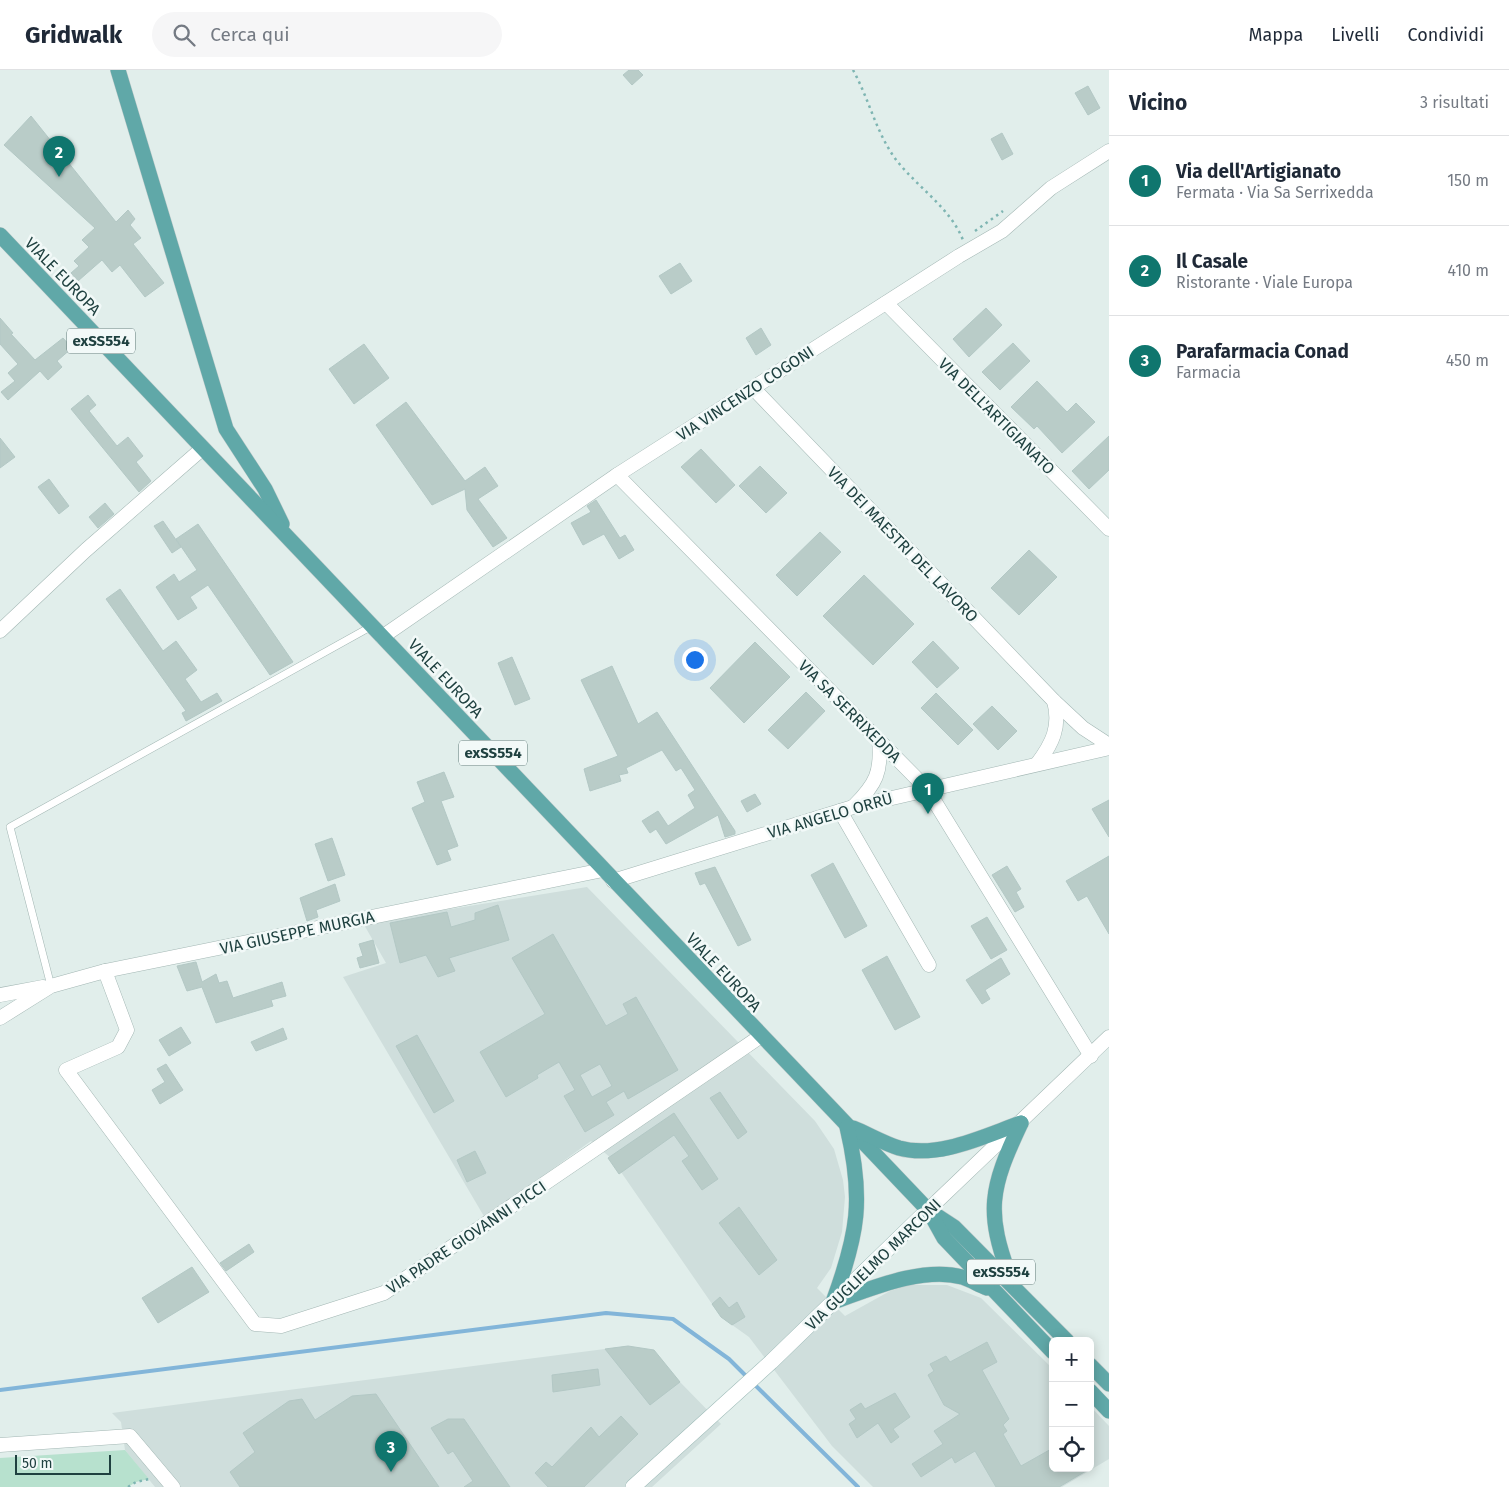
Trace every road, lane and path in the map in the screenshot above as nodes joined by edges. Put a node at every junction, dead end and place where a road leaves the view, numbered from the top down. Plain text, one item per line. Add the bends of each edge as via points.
1 (118, 70) edge
2 (853, 70) edge
3 (1109, 151) edge
4 (0, 235) edge
5 (964, 253) junction
6 (886, 302) junction
7 (753, 388) junction
8 (203, 448) junction
9 (617, 475) junction
10 (1109, 528) edge
11 (288, 537) junction
12 (0, 631) edge
13 (377, 631) junction
14 (1054, 701) junction
15 (879, 740) junction
16 (1109, 746) edge
17 (1037, 764) junction
18 (927, 789) junction
19 (847, 809) junction
20 (608, 875) junction
21 (930, 965) dead end
22 (105, 971) junction
23 (51, 986) junction
24 (0, 995) edge
25 (0, 1018) edge
26 (761, 1036) junction
27 (1109, 1037) edge
28 (1091, 1056) junction
29 (1021, 1123) junction
30 (847, 1125) junction
31 (928, 1210) junction
32 (1012, 1284) junction
33 (995, 1292) junction
34 (833, 1302) junction
35 (1063, 1337) edge
36 (1049, 1348) edge
37 (1094, 1369) edge
38 (1109, 1384) edge
39 (1094, 1395) edge
40 (1109, 1411) edge
41 (0, 1445) edge
42 (162, 1473) junction
43 (128, 1487) edge
44 (173, 1487) edge
45 (633, 1487) edge

1 - 11 main road via 226,429 266,489
2 - 5 path via 891,153 960,232
3 - 5 street, VIA VINCENZO COGONI via 1051,188 1002,231
4 - 8 main road, VIALE EUROPA / exSS554
5 - 6 street, VIA VINCENZO COGONI
6 - 7 street, VIA VINCENZO COGONI
6 - 10 street, VIA DELL'ARTIGIANATO
7 - 9 street, VIA VINCENZO COGONI
7 - 14 street, VIA DEI MAESTRI DEL LAVORO
8 - 11 main road, VIALE EUROPA / exSS554
8 - 12 street via 86,550
9 - 13 street, VIA VINCENZO COGONI
9 - 15 street, VIA SA SERRIXEDDA
11 - 13 main road, VIALE EUROPA / exSS554
13 - 20 main road, VIALE EUROPA / exSS554
13 - 23 lane via 10,827
14 - 16 street, VIA DEI MAESTRI DEL LAVORO via 1083,728
14 - 17 street via 1057,726 1053,739
15 - 18 street, VIA SA SERRIXEDDA
15 - 19 street via 880,754 874,784
16 - 17 street, VIA ANGELO ORRÙ
17 - 18 street, VIA ANGELO ORRÙ
18 - 19 street, VIA ANGELO ORRÙ
18 - 28 street, VIA SA SERRIXEDDA
19 - 20 street, VIA ANGELO ORRÙ
19 - 21 street
20 - 22 street, VIA GIUSEPPE MURGIA
20 - 26 main road, VIALE EUROPA / exSS554
22 - 23 street, VIA GIUSEPPE MURGIA
22 - 26 street, VIA PADRE GIOVANNI PICCI via 127,1030 118,1047 66,1070 255,1324 281,1326 384,1293
23 - 24 street
23 - 25 street, VIA GIUSEPPE MURGIA
26 - 30 main road, VIALE EUROPA / exSS554
27 - 28 street, VIA GUGLIELMO MARCONI
28 - 29 street, VIA GUGLIELMO MARCONI
29 - 30 main road via 968,1142 918,1150 899,1148
29 - 31 street, VIA GUGLIELMO MARCONI
29 - 32 main road via 1002,1163 993,1212 995,1234
30 - 31 main road, VIALE EUROPA / exSS554
30 - 34 main road via 854,1154 857,1216 852,1246
31 - 32 main road, VIALE EUROPA / exSS554 via 954,1227
31 - 33 main road, VIALE EUROPA / exSS554 via 944,1238
31 - 34 main road, VIA GUGLIELMO MARCONI
32 - 35 main road, VIALE EUROPA / exSS554
33 - 34 main road via 961,1277 934,1275 906,1278
33 - 36 main road, VIALE EUROPA / exSS554
34 - 45 main road, VIA GUGLIELMO MARCONI
37 - 38 main road
39 - 40 main road
41 - 42 street via 130,1436
42 - 43 path
42 - 44 street

